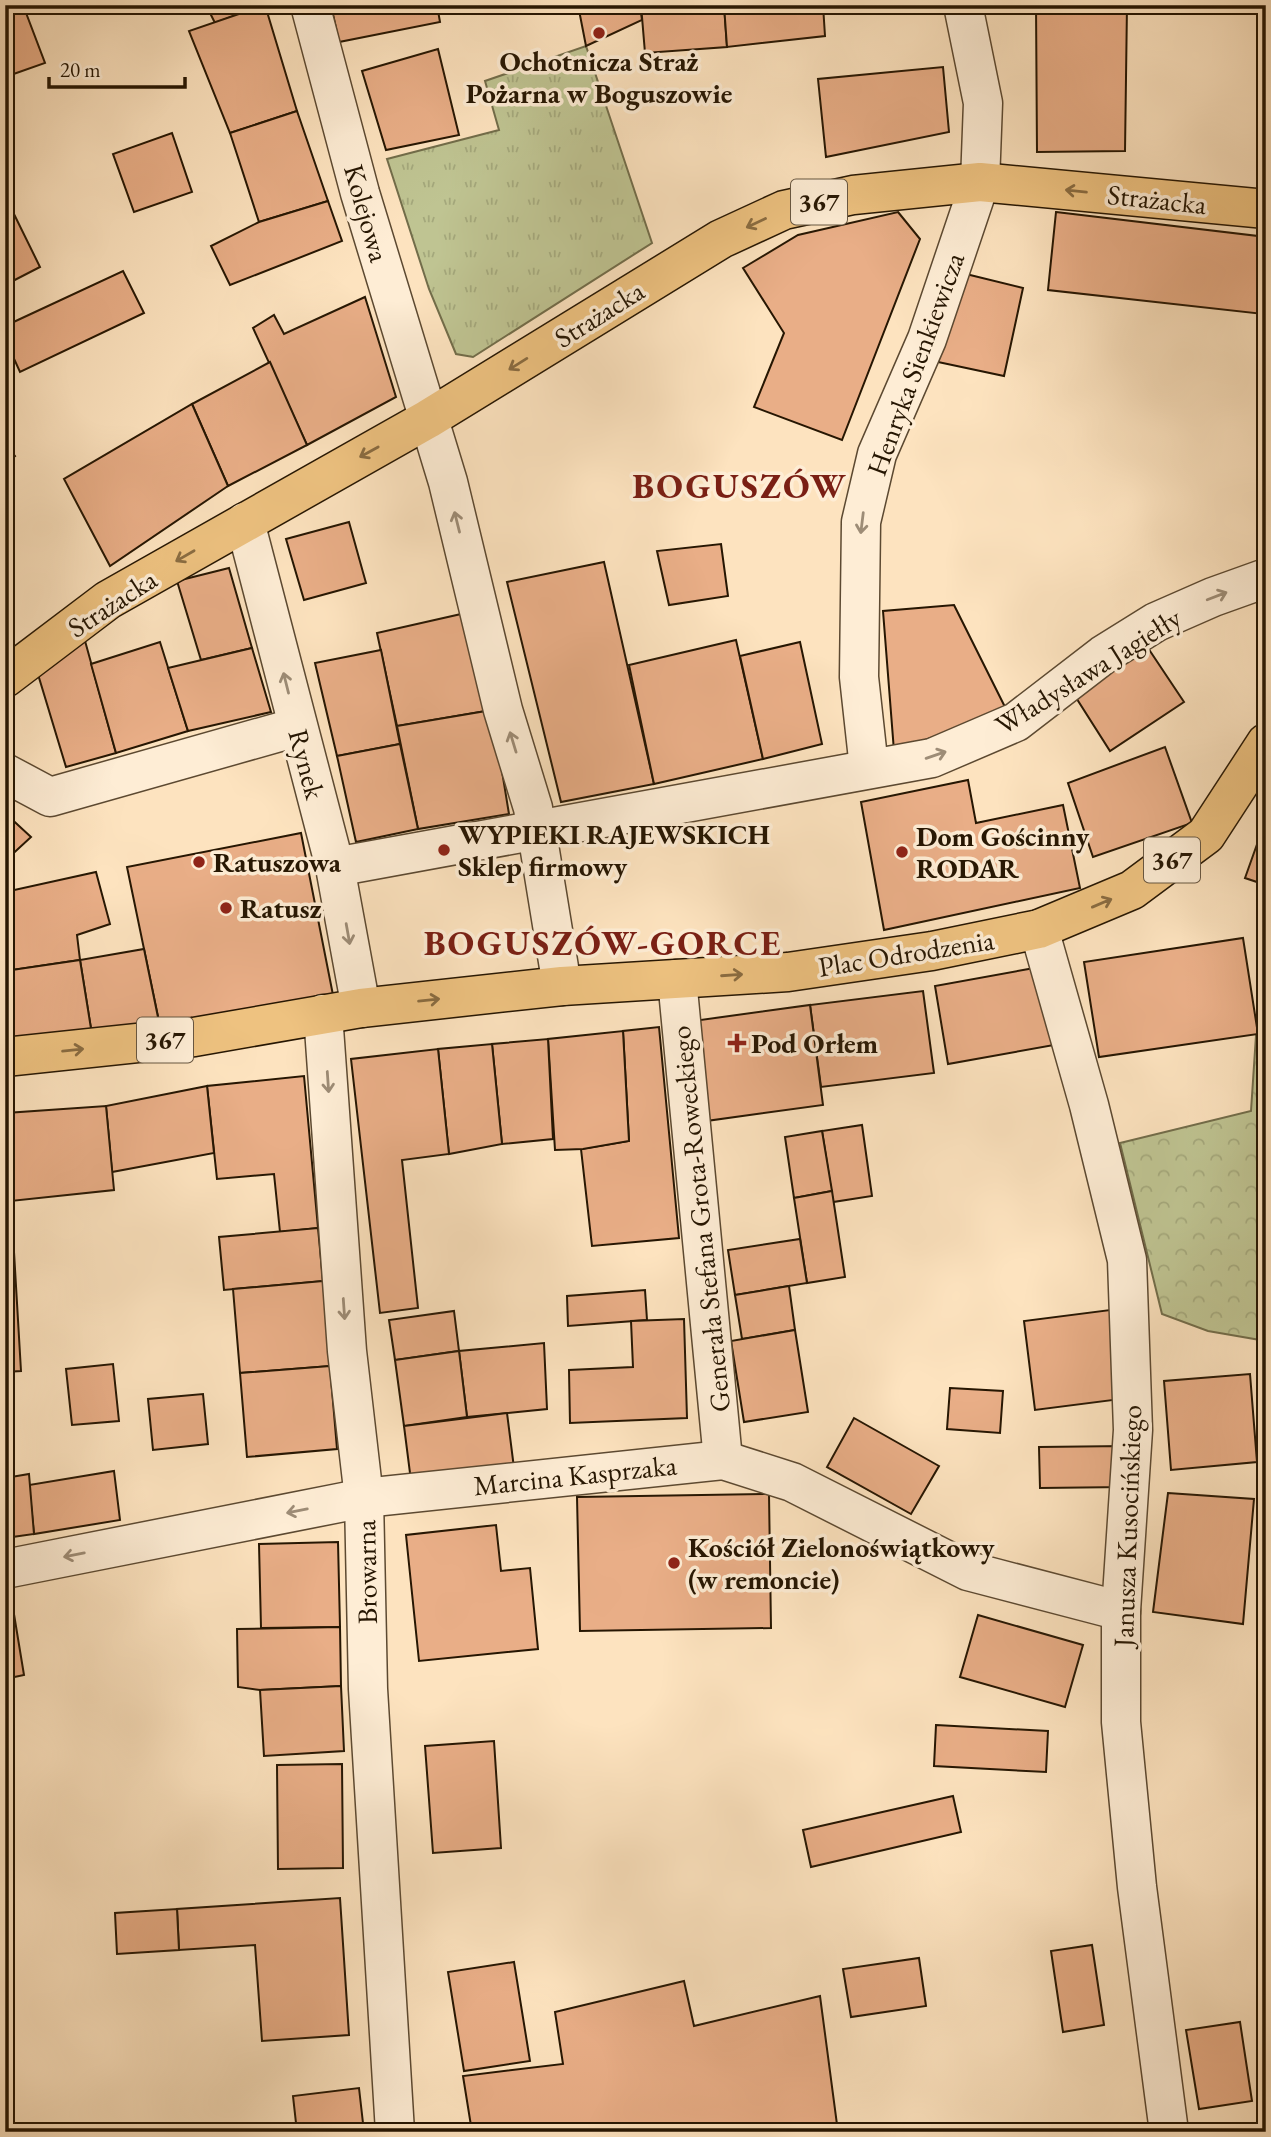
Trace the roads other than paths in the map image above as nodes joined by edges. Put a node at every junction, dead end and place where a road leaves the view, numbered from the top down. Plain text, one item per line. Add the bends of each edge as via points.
1 (310, 5) edge
2 (962, 5) edge
3 (980, 181) junction
4 (1266, 209) edge
5 (428, 419) junction
6 (245, 522) junction
7 (1266, 578) edge
8 (5, 678) edge
9 (297, 727) junction
10 (1266, 743) edge
11 (869, 768) junction
12 (5, 773) edge
13 (535, 819) junction
14 (335, 867) junction
15 (1039, 929) junction
16 (677, 979) junction
17 (562, 986) junction
18 (361, 1008) junction
19 (323, 1014) junction
20 (5, 1057) edge
21 (723, 1460) junction
22 (364, 1498) junction
23 (5, 1569) edge
24 (1121, 1611) junction
25 (395, 2132) edge
26 (1169, 2132) edge

1 - 5 street, Kolejowa
2 - 3 street, Henryka Sienkiewicza via 983,103
4 -> 3 main road, Strażacka / 367
3 -> 5 main road, Strażacka / 367 via 853,194 784,210 721,239
3 -> 11 street, Henryka Sienkiewicza via 927,339 877,454 861,522 859,677
5 -> 6 main road, Strażacka / 367
13 -> 5 street, Kolejowa
6 -> 8 main road, Strażacka / 367 via 108,600
9 -> 6 street, Rynek
11 -> 7 street, Władysława Jagiełły via 932,758 1016,722 1103,655 1156,622
9 - 12 street via 50,797
9 - 14 street, Rynek
15 -> 10 main road, 367 via 1132,890 1206,835
11 - 13 street, Władysława Jagiełły
13 - 14 street, Władysława Jagiełły
13 - 17 street
14 -> 18 street, Rynek
16 -> 15 main road, Plac Odrodzenia / 367 via 788,972 932,951
15 - 24 street, Janusza Kusocińskiego via 1128,1261 1133,1430
16 - 17 main road, Plac Odrodzenia / 367
16 - 21 street, Generała Stefana Grota-Roweckiego
18 -> 17 main road, Plac Odrodzenia / 367
18 - 19 main road, Plac Odrodzenia / 367
20 -> 19 main road, 367 via 194,1037
19 -> 22 street, Browarna via 347,1351
21 - 22 street, Marcina Kasprzaka
21 - 24 street, Marcina Kasprzaka via 792,1482 968,1571
22 -> 23 street, Marcina Kasprzaka
22 - 25 street, Browarna via 368,1689
24 - 26 street, Janusza Kusocińskiego via 1122,1736

